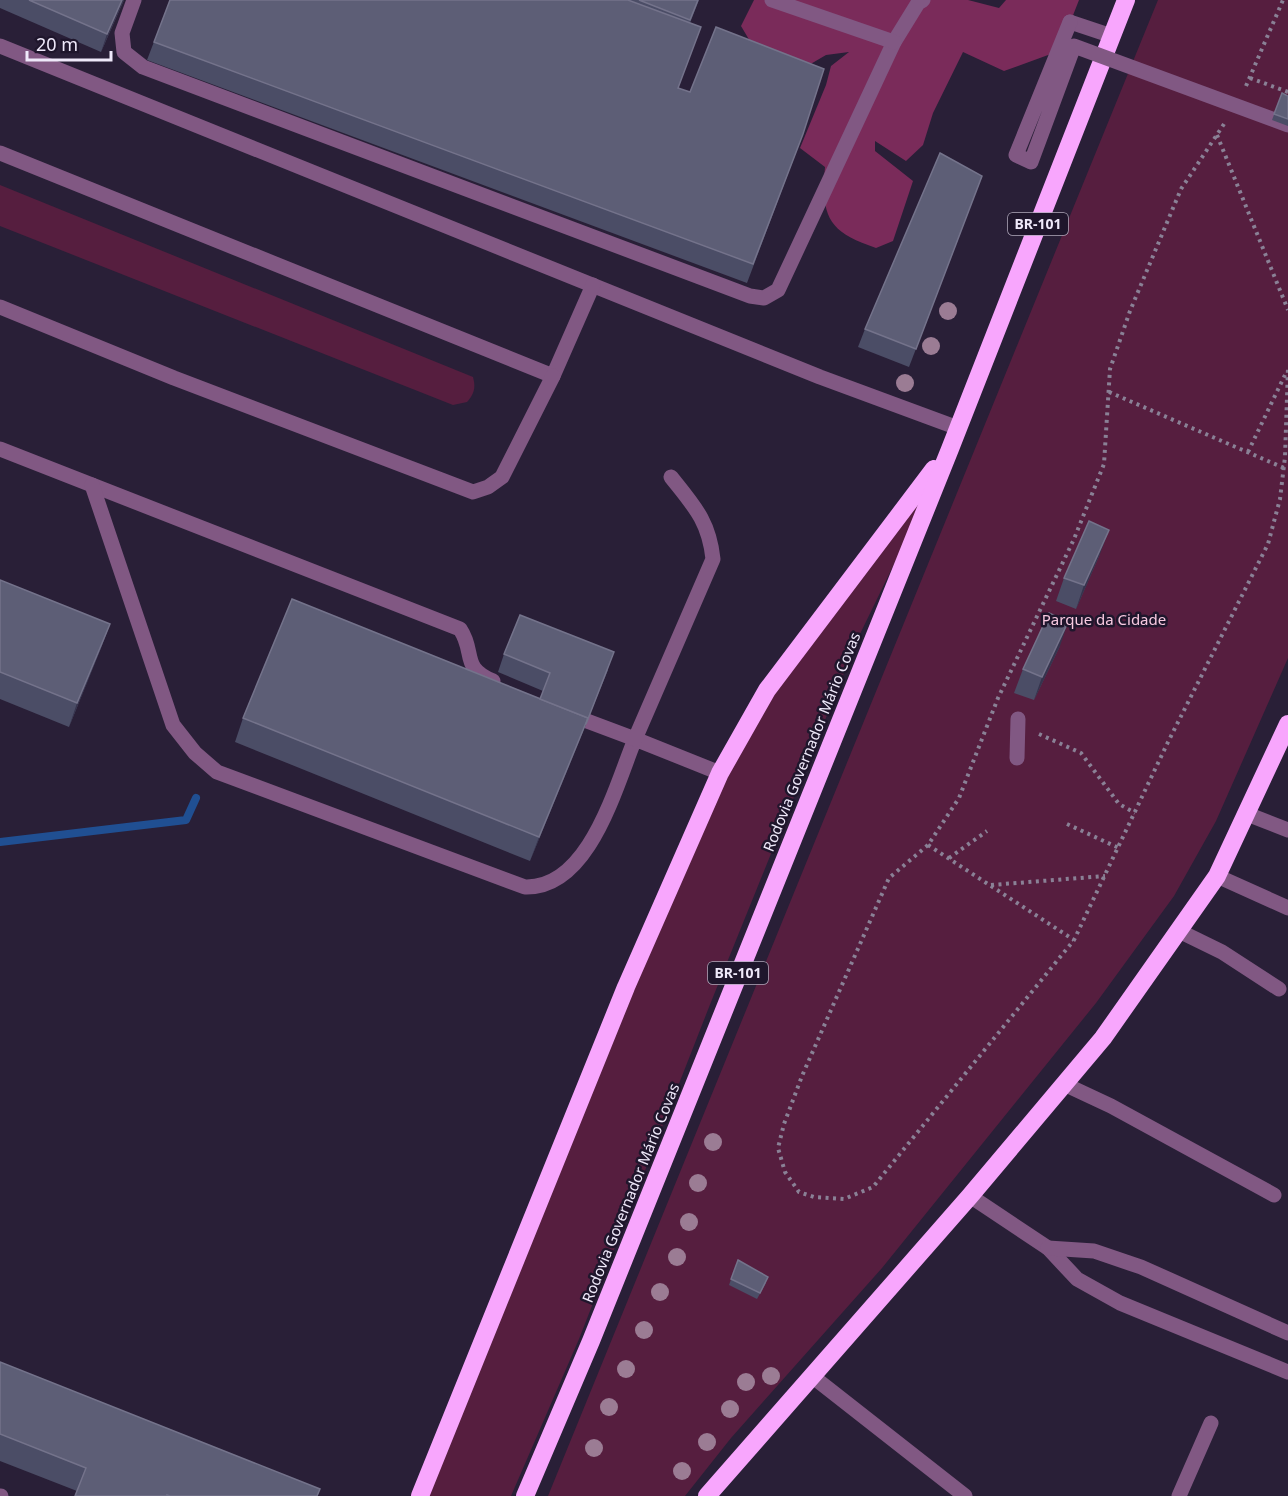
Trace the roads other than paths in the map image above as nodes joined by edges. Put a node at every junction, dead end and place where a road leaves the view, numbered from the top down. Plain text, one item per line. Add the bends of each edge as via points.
1 (134, 0) edge
2 (772, 0) edge
3 (923, 0) edge
4 (1126, 0) edge
5 (1112, 36) junction
6 (894, 42) junction
7 (0, 46) edge
8 (1288, 125) edge
9 (0, 153) edge
10 (593, 285) junction
11 (0, 307) edge
12 (553, 376) junction
13 (958, 428) junction
14 (950, 448) junction
15 (0, 449) edge
16 (671, 477) dead end
17 (92, 485) junction
18 (508, 688) edge
19 (1018, 719) road end
20 (587, 721) edge
21 (1288, 724) edge
22 (635, 739) junction
23 (1017, 758) dead end
24 (720, 773) junction
25 (1247, 814) junction
26 (1288, 830) edge
27 (1217, 876) junction
28 (1288, 908) edge
29 (1179, 931) junction
30 (1279, 989) dead end
31 (1064, 1084) junction
32 (970, 1196) junction
33 (1274, 1196) dead end
34 (1048, 1248) junction
35 (1288, 1333) edge
36 (1288, 1372) edge
37 (812, 1376) junction
38 (1211, 1423) dead end
39 (745, 1453) junction
40 (420, 1496) edge
41 (525, 1496) edge
42 (708, 1496) edge
43 (722, 1496) edge
44 (965, 1496) edge
45 (1179, 1496) edge

1 - 6 street via 122,33 124,52 143,67 739,292 764,298 778,290
2 - 6 street
3 - 6 street
4 - 5 highway, Rodovia Governador Mário Covas / BR-101
5 - 8 street, bridge via 1070,22 1016,155 1031,162 1074,46
5 - 13 highway, Rodovia Governador Mário Covas / BR-101
7 - 10 street
9 - 12 street
10 - 12 street
10 - 13 street
11 - 12 street via 184,383 472,492 502,477
13 - 14 highway, Rodovia Governador Mário Covas / BR-101
14 - 24 highway via 767,690
14 - 41 highway, Rodovia Governador Mário Covas / BR-101
15 - 17 street
16 - 22 street via 704,520 711,537 713,560
17 - 18 street via 460,629 467,639 471,665 477,675
17 - 22 street via 173,724 195,753 217,772 535,888 558,879 583,855 594,838
19 - 23 street
20 - 22 street
21 - 25 highway
22 - 24 street
24 - 40 highway via 618,1009
25 - 26 street
25 - 27 highway
27 - 28 street
27 - 29 highway
29 - 30 street via 1222,952
29 - 31 highway via 1103,1038
31 - 32 highway
31 - 33 street
32 - 34 street
32 - 37 highway
34 - 35 street via 1094,1251 1141,1267
34 - 36 street via 1077,1279 1120,1303
37 - 39 highway
37 - 44 street
38 - 45 street
39 - 42 highway
39 - 43 highway

